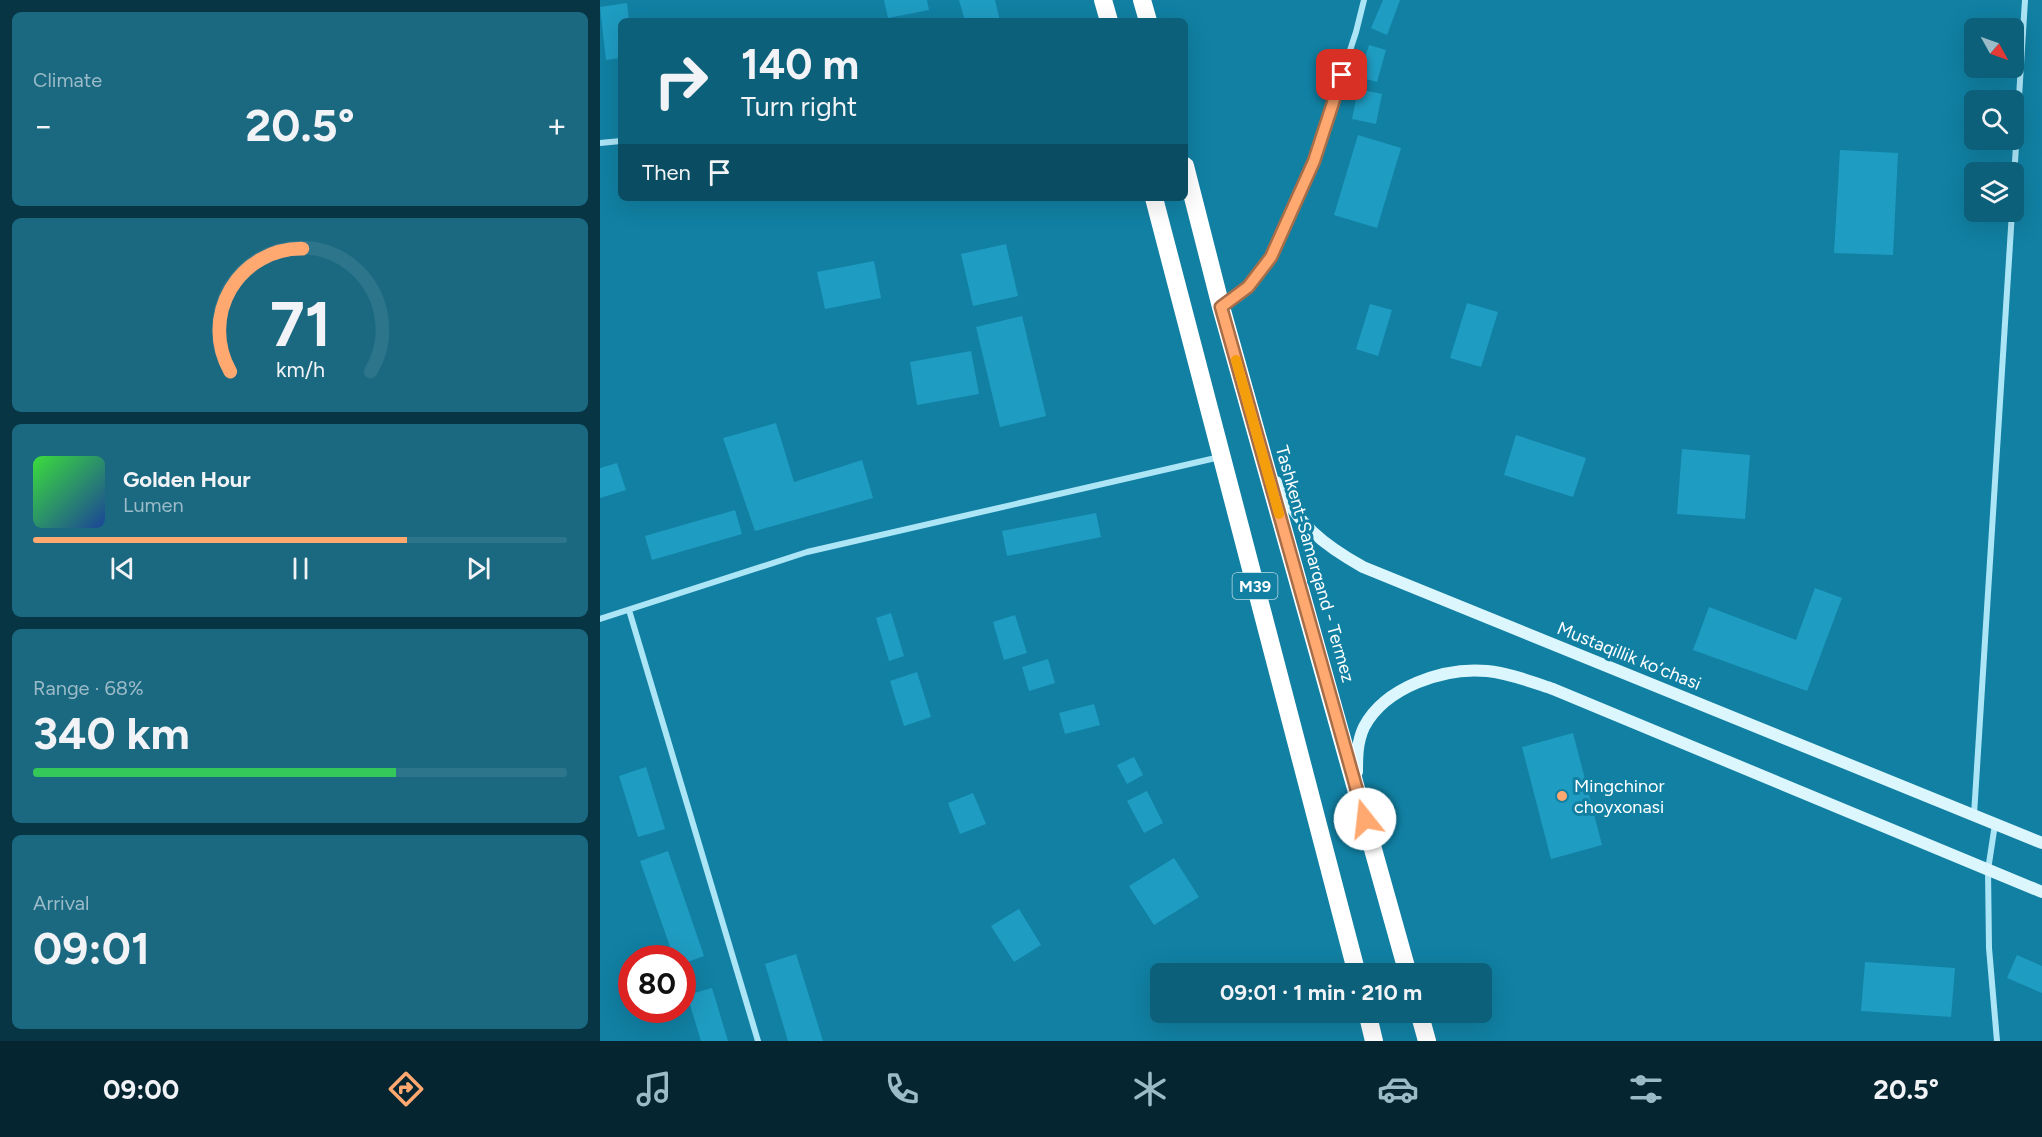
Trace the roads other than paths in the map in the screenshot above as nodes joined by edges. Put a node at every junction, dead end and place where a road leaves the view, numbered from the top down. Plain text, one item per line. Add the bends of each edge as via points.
1 (1103, 0) edge
2 (1142, 0) edge
3 (1364, 0) edge
4 (2025, 0) edge
5 (1108, 18) edge
6 (1147, 18) edge
7 (618, 141) edge
8 (600, 143) edge
9 (2015, 162) edge
10 (1188, 178) edge
11 (1155, 201) edge
12 (2011, 222) edge
13 (1221, 307) junction
14 (1258, 437) junction
15 (1222, 457) junction
16 (628, 609) junction
17 (600, 619) edge
18 (1359, 797) junction
19 (1974, 816) junction
20 (1995, 824) junction
21 (2042, 843) edge
22 (1988, 870) junction
23 (2042, 892) edge
24 (1354, 963) edge
25 (1405, 963) edge
26 (1370, 1023) edge
27 (1422, 1023) edge
28 (758, 1041) edge
29 (1374, 1041) edge
30 (1427, 1041) edge
31 (1997, 1041) edge

1 - 5 highway
2 - 6 highway
3 - 13 street via 1314,161 1271,257 1248,287
4 - 9 street
7 - 8 street
10 - 13 highway, Tashkent-Samarqand - Termez / M39
11 - 15 highway, M39
12 - 19 street
13 - 14 highway, Tashkent-Samarqand - Termez / M39
14 - 18 highway, Tashkent-Samarqand - Termez / M39
14 - 19 main road, Mustaqillik ko’chasi via 1277,484 1303,525 1364,567
15 - 16 street via 807,552
15 - 24 highway, M39
16 - 17 street
16 - 28 street
18 - 22 main road via 1359,742 1376,711 1422,679 1454,672 1488,671 1553,689
18 - 25 highway, Tashkent-Samarqand - Termez / M39
19 - 20 main road, Mustaqillik ko’chasi
20 - 21 main road, Mustaqillik ko’chasi
20 - 22 street
22 - 23 main road
22 - 31 street via 1989,948
26 - 29 highway
27 - 30 highway

